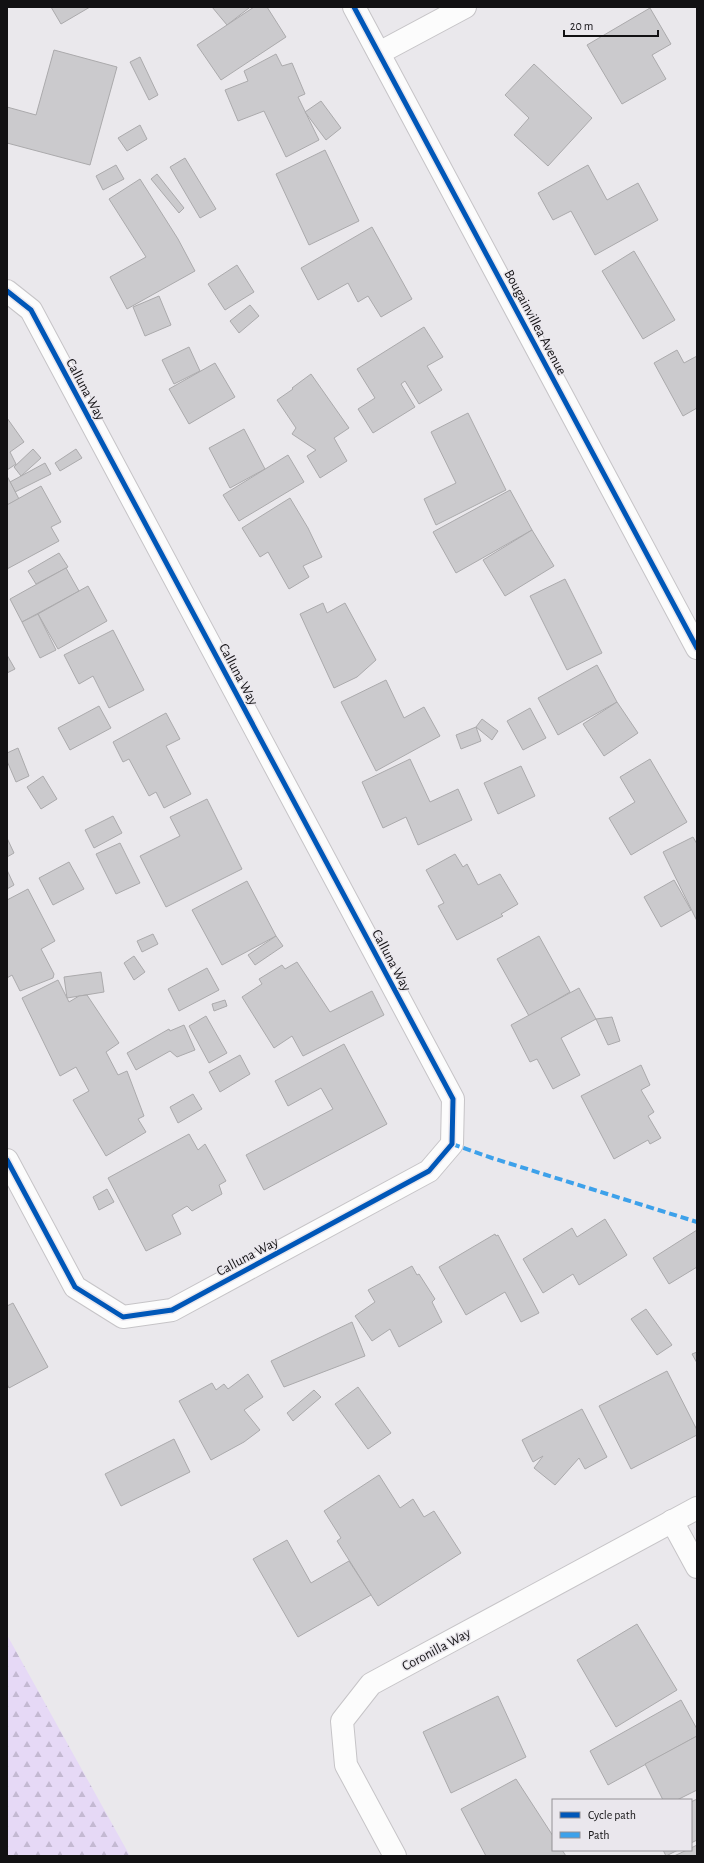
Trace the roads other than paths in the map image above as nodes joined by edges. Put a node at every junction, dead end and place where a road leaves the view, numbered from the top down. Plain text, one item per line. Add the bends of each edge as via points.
1 (354, 7) edge
2 (465, 7) edge
3 (379, 53) junction
4 (7, 291) edge
5 (697, 648) edge
6 (10, 1173) edge
7 (697, 1508) edge
8 (672, 1521) junction
9 (697, 1567) edge
10 (394, 1856) edge

1 - 3 street, Bougainvillea Avenue
2 - 3 street
3 - 5 street, Bougainvillea Avenue
4 - 6 street, Calluna Way via 31,310 453,1099 452,1144 429,1171 172,1310 123,1318 75,1287
7 - 8 street, Coronilla Way
8 - 9 street
8 - 10 street, Coronilla Way via 371,1684 342,1721 346,1765

